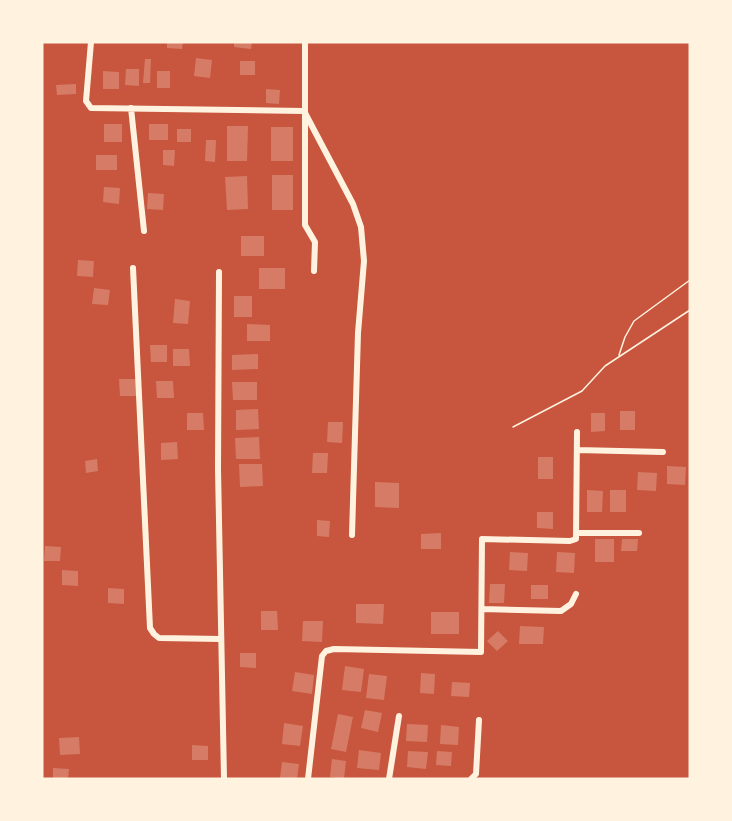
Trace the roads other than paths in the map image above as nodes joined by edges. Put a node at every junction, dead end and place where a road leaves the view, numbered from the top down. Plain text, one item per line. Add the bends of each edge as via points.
1 (91, 42) edge
2 (305, 42) edge
3 (131, 108) junction
4 (304, 111) junction
5 (144, 231) dead end
6 (133, 268) dead end
7 (314, 271) dead end
8 (219, 272) dead end
9 (577, 432) dead end
10 (577, 450) junction
11 (663, 452) dead end
12 (577, 533) junction
13 (639, 533) dead end
14 (352, 535) dead end
15 (576, 594) dead end
16 (482, 609) junction
17 (221, 639) junction
18 (399, 716) dead end
19 (479, 720) dead end
20 (224, 779) edge
21 (308, 779) edge
22 (388, 779) edge
23 (473, 779) edge

1 - 3 street via 86,101 91,108
2 - 4 street
3 - 4 street
3 - 5 street
4 - 7 street via 305,225 315,242
4 - 14 street via 361,227 364,261
6 - 17 street via 150,628 159,638
8 - 17 street
9 - 10 street
10 - 11 street
10 - 12 street
12 - 13 street
12 - 16 street via 576,539 570,541 482,539
15 - 16 street via 561,611
16 - 21 street via 481,652 326,651 322,656
17 - 20 street
18 - 22 street
19 - 23 street

